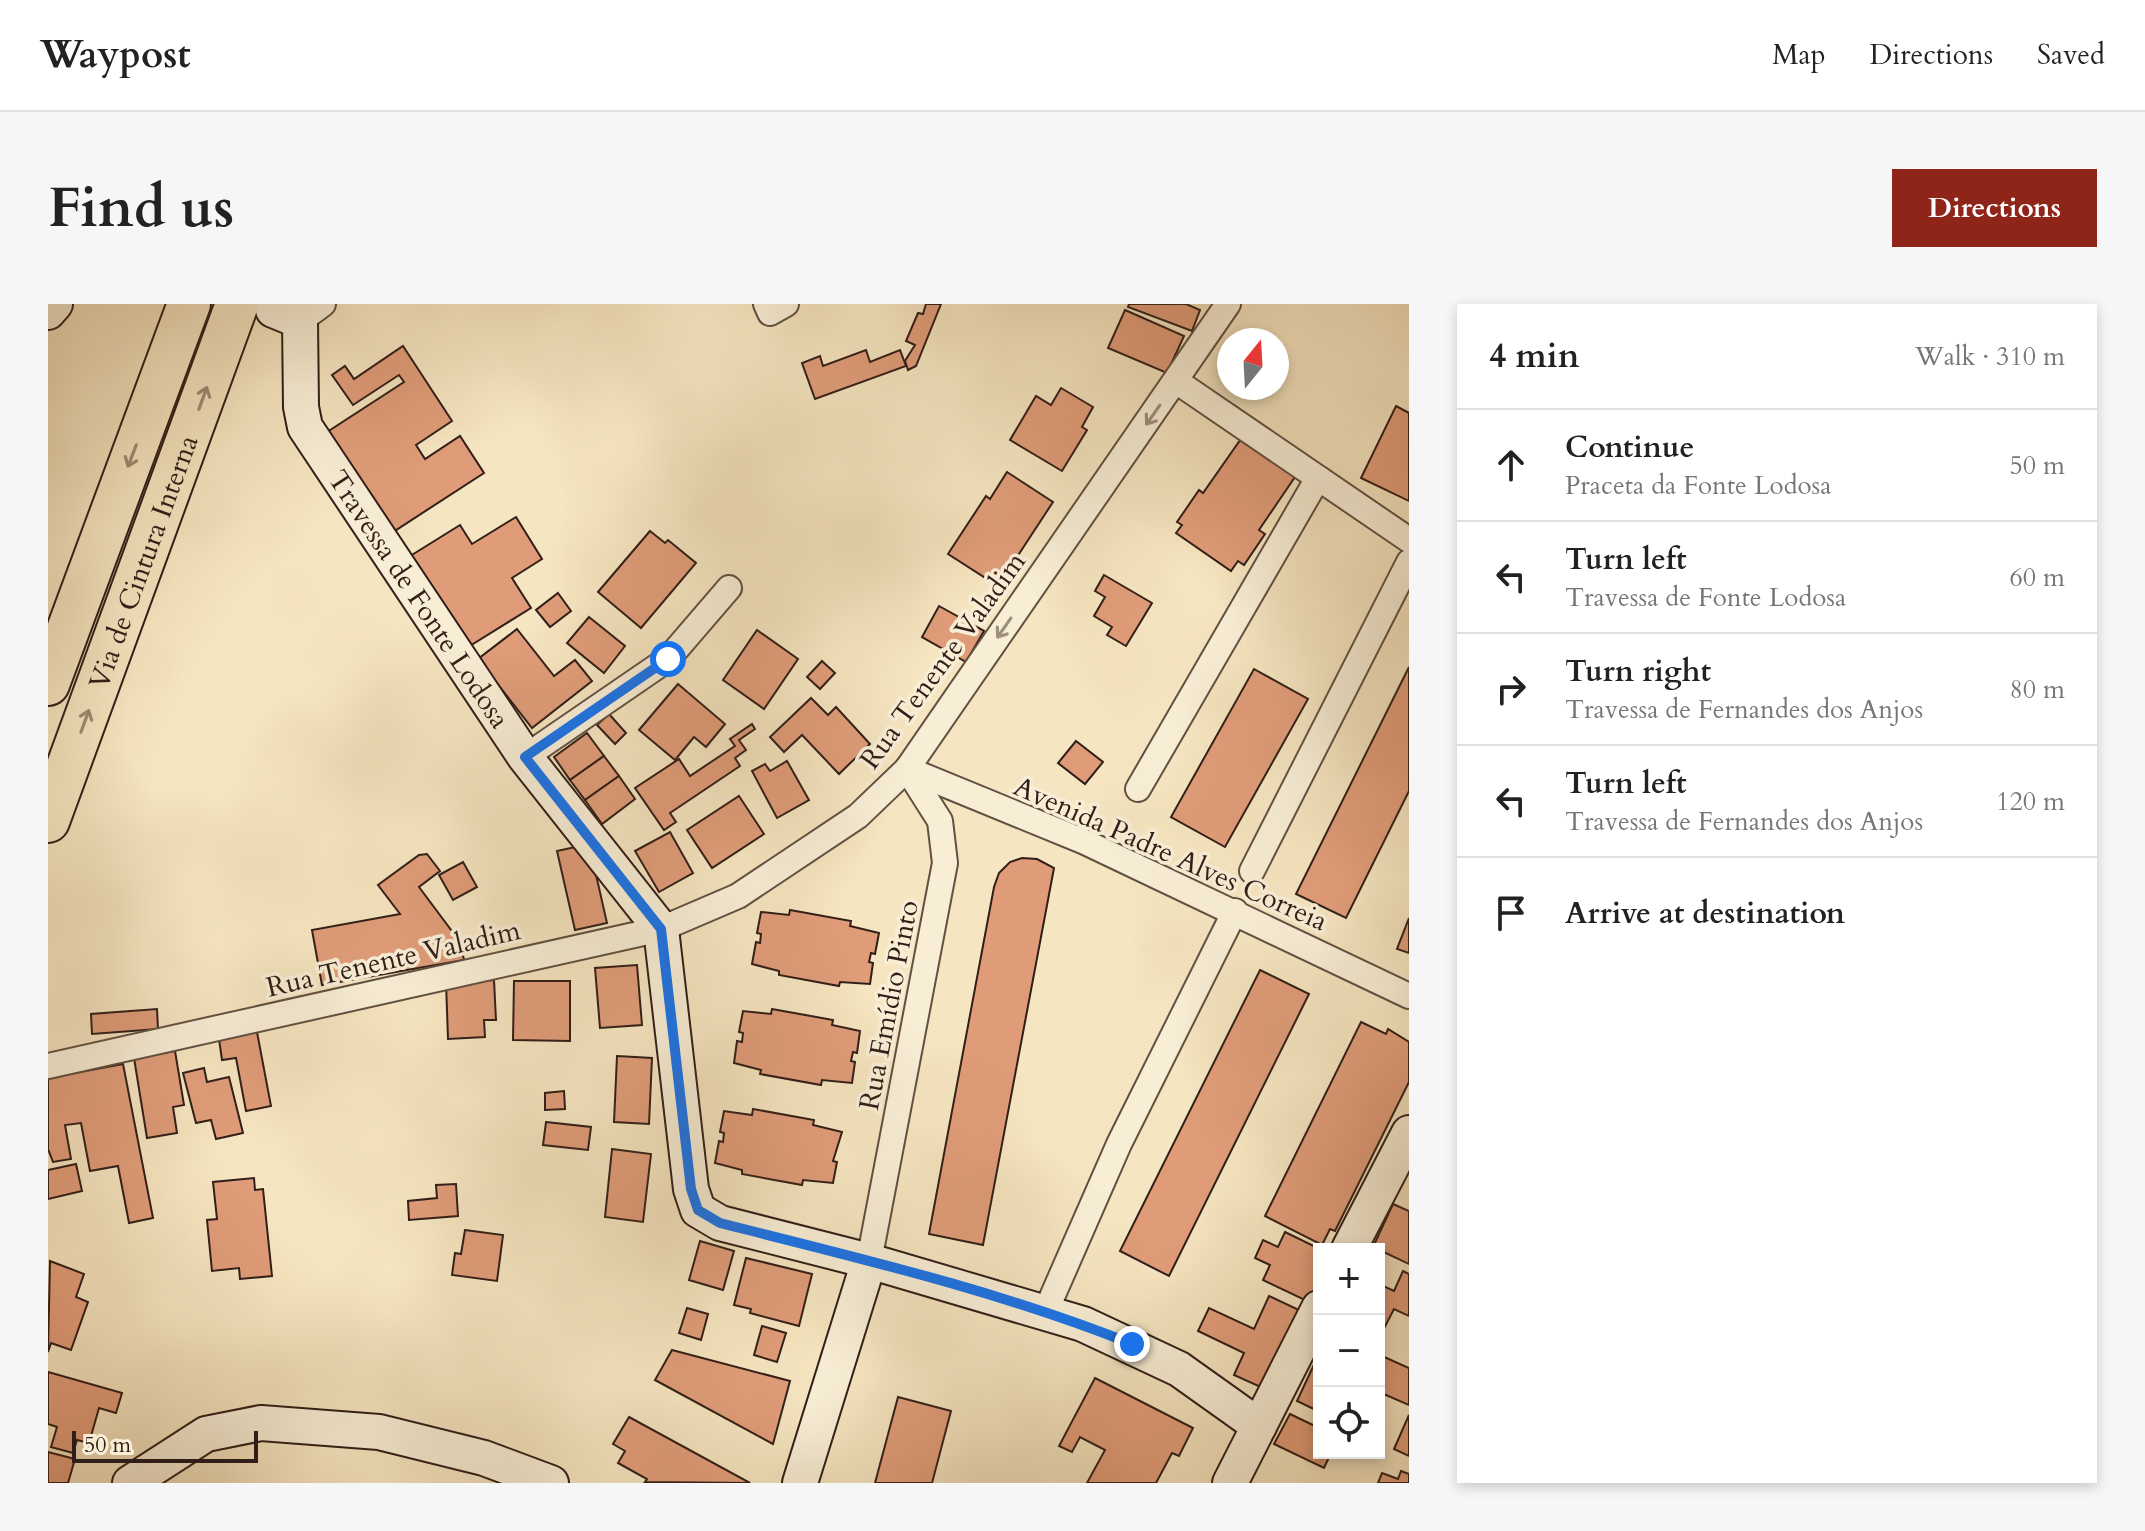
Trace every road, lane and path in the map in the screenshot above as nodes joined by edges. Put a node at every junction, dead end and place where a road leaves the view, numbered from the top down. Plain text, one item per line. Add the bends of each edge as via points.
1 (55, 304) edge
2 (189, 304) edge
3 (766, 304) edge
4 (786, 304) edge
5 (1228, 304) edge
6 (283, 310) edge
7 (48, 312) edge
8 (1176, 381) junction
9 (1318, 478) junction
10 (1409, 540) edge
11 (1409, 562) edge
12 (729, 588) dead end
13 (48, 684) edge
14 (525, 757) junction
15 (907, 769) junction
16 (1138, 789) dead end
17 (48, 821) edge
18 (1252, 871) dead end
19 (1235, 911) junction
20 (661, 929) junction
21 (1409, 996) edge
22 (48, 1066) edge
23 (1409, 1133) edge
24 (1352, 1243) edge
25 (869, 1261) junction
26 (1045, 1313) junction
27 (1315, 1315) edge
28 (1259, 1426) junction
29 (130, 1483) edge
30 (551, 1483) edge
31 (800, 1483) edge
32 (1230, 1483) edge

1 - 7 street
2 -> 13 highway, Via de Cintura Interna
3 - 4 street via 770,313
5 - 8 street, Rua Tenente Valadim
6 - 14 street, Travessa de Fonte Lodosa via 305,427
17 -> 6 highway, Via de Cintura Interna
8 - 9 street
8 -> 15 street, Rua Tenente Valadim
9 - 10 street
9 - 16 street
11 - 18 street
12 - 14 street via 668,659
14 - 20 street, Travessa de Fonte Lodosa
15 - 19 street, Avenida Padre Alves Correia
15 - 20 street, Rua Tenente Valadim via 858,816 738,896
15 - 25 street, Rua Emídio Pinto via 940,821 945,863
19 - 21 street, Avenida Padre Alves Correia
19 - 26 street via 1119,1144
20 - 22 street, Rua Tenente Valadim
20 - 25 street via 691,1189 698,1210 720,1223
23 - 24 street
25 - 26 street
25 - 31 street
26 - 28 street via 1156,1356
27 - 28 street
28 - 32 street
29 - 30 street via 206,1434 261,1423 379,1432 484,1458

